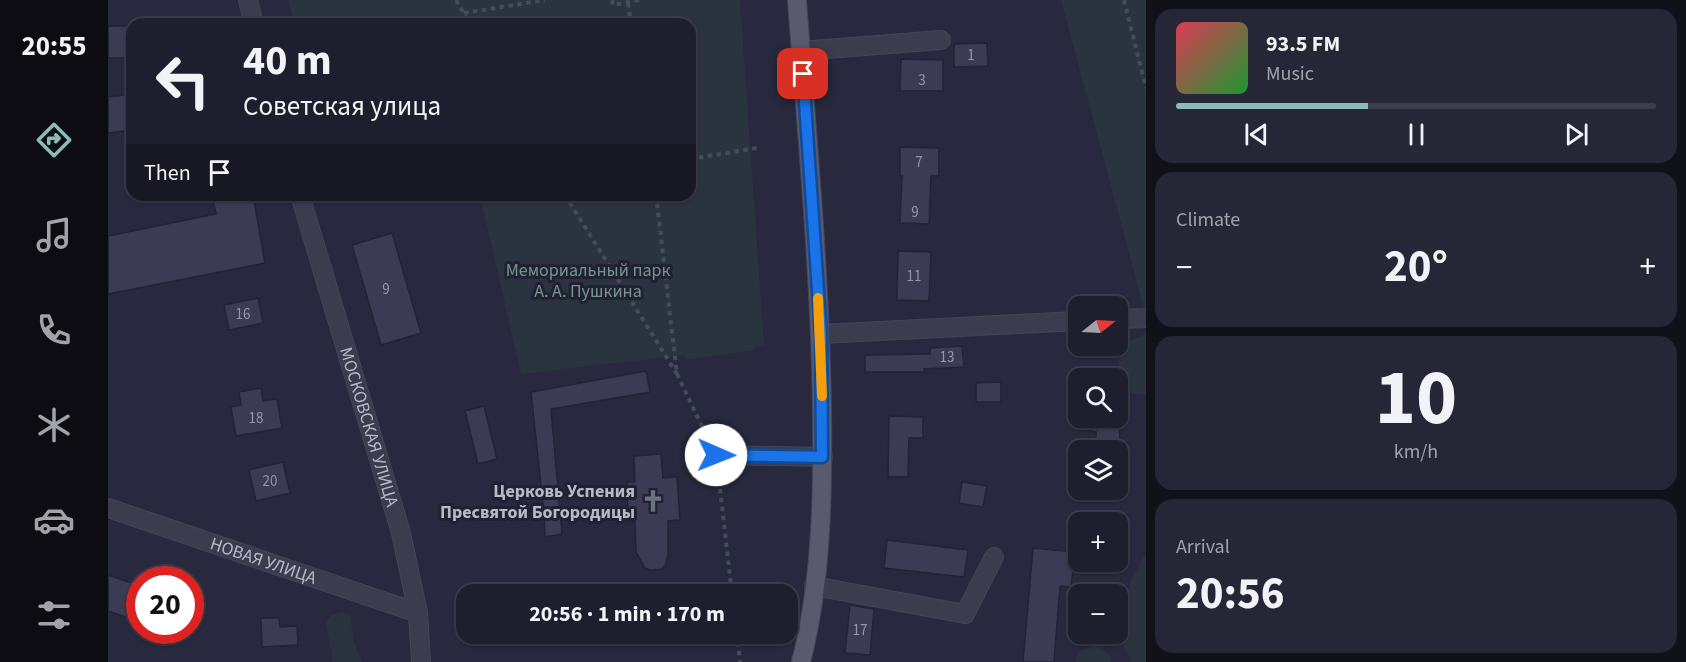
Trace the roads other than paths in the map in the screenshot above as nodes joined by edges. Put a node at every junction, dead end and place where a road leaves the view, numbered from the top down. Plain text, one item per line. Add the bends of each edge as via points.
1 (248, 0) edge
2 (797, 0) edge
3 (252, 18) edge
4 (941, 40) dead end
5 (801, 51) junction
6 (302, 201) edge
7 (1146, 318) edge
8 (1128, 319) edge
9 (1068, 322) edge
10 (821, 334) junction
11 (716, 455) road end
12 (822, 457) junction
13 (108, 508) edge
14 (994, 557) dead end
15 (814, 586) junction
16 (417, 613) junction
17 (421, 662) edge
18 (801, 662) edge

1 - 3 street
2 - 5 main road
4 - 5 street
5 - 10 main road
6 - 16 street, МОСКОВСКАЯ УЛИЦА via 401,533
7 - 8 street
9 - 10 street
10 - 12 main road
11 - 12 street
12 - 15 main road
13 - 16 street, НОВАЯ УЛИЦА
14 - 15 street via 965,614
15 - 18 main road
16 - 17 street, МОСКОВСКАЯ УЛИЦА

